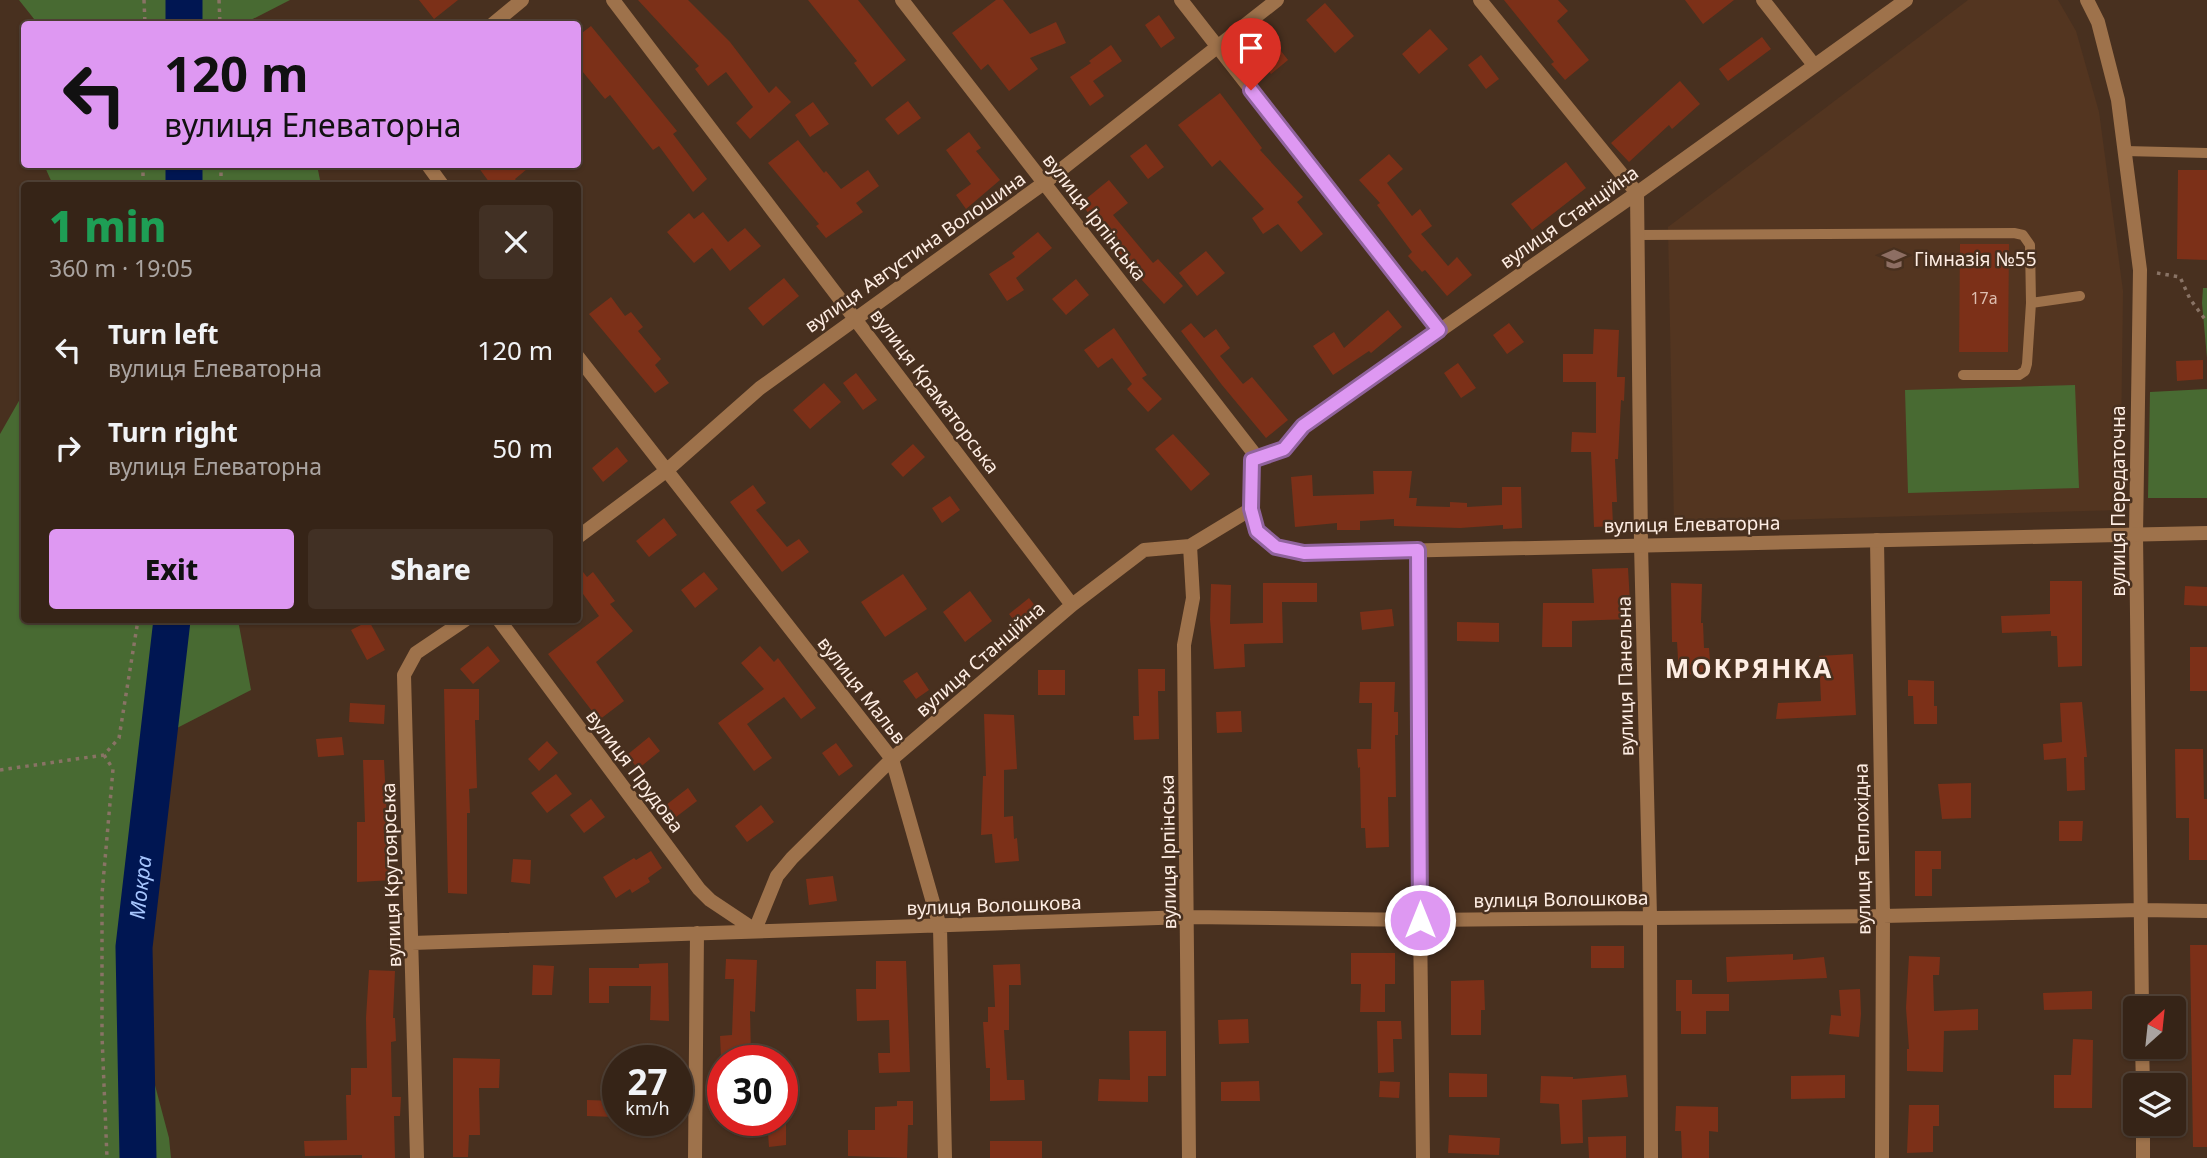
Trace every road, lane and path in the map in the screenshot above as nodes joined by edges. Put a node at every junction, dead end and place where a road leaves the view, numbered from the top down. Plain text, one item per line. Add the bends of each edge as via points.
1 (144, 0) edge
2 (219, 0) edge
3 (522, 0) edge
4 (613, 0) edge
5 (902, 0) edge
6 (1181, 0) edge
7 (1276, 0) edge
8 (1480, 0) edge
9 (1763, 0) edge
10 (1906, 0) edge
11 (2087, 0) edge
12 (145, 21) edge
13 (220, 21) edge
14 (497, 21) edge
15 (1217, 47) junction
16 (1814, 65) junction
17 (2124, 151) junction
18 (2207, 153) edge
19 (1044, 183) junction
20 (1637, 193) junction
21 (1637, 235) junction
22 (2140, 270) junction
23 (2080, 296) dead end
24 (2031, 303) junction
25 (857, 320) junction
26 (2207, 322) edge
27 (1439, 330) junction
28 (581, 362) edge
29 (1963, 375) dead end
30 (1252, 460) junction
31 (666, 471) junction
32 (1251, 509) junction
33 (2207, 533) edge
34 (2136, 534) junction
35 (581, 535) edge
36 (1877, 540) junction
37 (1641, 544) junction
38 (1190, 546) junction
39 (1418, 550) junction
40 (1072, 605) junction
41 (137, 623) edge
42 (461, 623) edge
43 (501, 623) edge
44 (104, 755) junction
45 (892, 759) junction
46 (0, 770) edge
47 (2141, 910) junction
48 (2207, 911) edge
49 (1883, 916) junction
50 (1188, 917) junction
51 (1650, 917) junction
52 (1420, 920) junction
53 (940, 927) junction
54 (755, 930) junction
55 (697, 933) junction
56 (412, 943) junction
57 (2142, 996) edge
58 (2143, 1136) edge
59 (107, 1158) edge
60 (417, 1158) edge
61 (695, 1158) edge
62 (945, 1158) edge
63 (1189, 1158) edge
64 (1423, 1158) edge
65 (1651, 1158) edge
66 (1882, 1158) edge
67 (2143, 1158) edge

1 - 12 path
2 - 13 path
3 - 14 street
4 - 25 street, вулиця Краматорська
5 - 19 street, вулиця Ірпінська
6 - 15 street
7 - 15 street, вулиця Августина Волошина
8 - 20 street
9 - 16 street
10 - 16 street, вулиця Станційна
11 - 17 street, вулиця Передаточна via 2098,22 2118,100
15 - 19 street, вулиця Августина Волошина
15 - 27 street
16 - 20 street, вулиця Станційна
17 - 18 lane
17 - 22 street, вулиця Передаточна
19 - 25 street, вулиця Августина Волошина
19 - 30 street, вулиця Ірпінська via 1253,452
20 - 21 street, вулиця Панельна
20 - 27 street, вулиця Станційна
21 - 24 lane via 2014,233 2024,235 2030,245
21 - 37 street, вулиця Панельна
22 - 26 path via 2180,277
22 - 34 street, вулиця Передаточна
23 - 24 lane
24 - 29 lane via 2025,371
25 - 31 street, вулиця Августина Волошина via 760,388
25 - 40 street, вулиця Краматорська
27 - 30 street, вулиця Станційна via 1303,426 1284,449
28 - 31 street, вулиця Мальв
30 - 32 street, вулиця Елеваторна
31 - 35 street, вулиця Августина Волошина
31 - 45 street, вулиця Мальв
32 - 38 street, вулиця Станційна
32 - 39 street, вулиця Елеваторна via 1257,531 1276,547 1304,553
33 - 34 street, вулиця Елеваторна
34 - 36 street, вулиця Елеваторна
34 - 47 street, вулиця Передаточна
36 - 37 street, вулиця Елеваторна
36 - 49 street, вулиця Теплохідна
37 - 39 street, вулиця Елеваторна
37 - 51 street, вулиця Панельна
38 - 40 street, вулиця Станційна via 1144,550
38 - 50 street, вулиця Ірпінська via 1193,598 1184,645
39 - 52 street
40 - 45 street, вулиця Станційна
41 - 44 path via 118,738
42 - 56 street, вулиця Крутоярська via 416,653 404,676
43 - 54 street, вулиця Прудова via 699,889
44 - 46 path
44 - 59 path via 113,769 102,894
45 - 53 street, вулиця Мальв
45 - 54 street, вулиця Станційна via 777,876
47 - 48 street, вулиця Волошкова
47 - 49 street, вулиця Волошкова
47 - 57 street, вулиця Передаточна
49 - 51 street, вулиця Волошкова
49 - 66 street, вулиця Теплохідна
50 - 52 street, вулиця Волошкова
50 - 53 street, вулиця Волошкова
50 - 63 street, вулиця Ірпінська
51 - 52 street, вулиця Волошкова
51 - 65 street, вулиця Панельна
52 - 64 street
53 - 54 street, вулиця Волошкова
53 - 62 street, вулиця Мальв
54 - 55 street, вулиця Волошкова
55 - 56 street, вулиця Волошкова
55 - 61 street
56 - 60 street, вулиця Крутоярська
58 - 67 street

